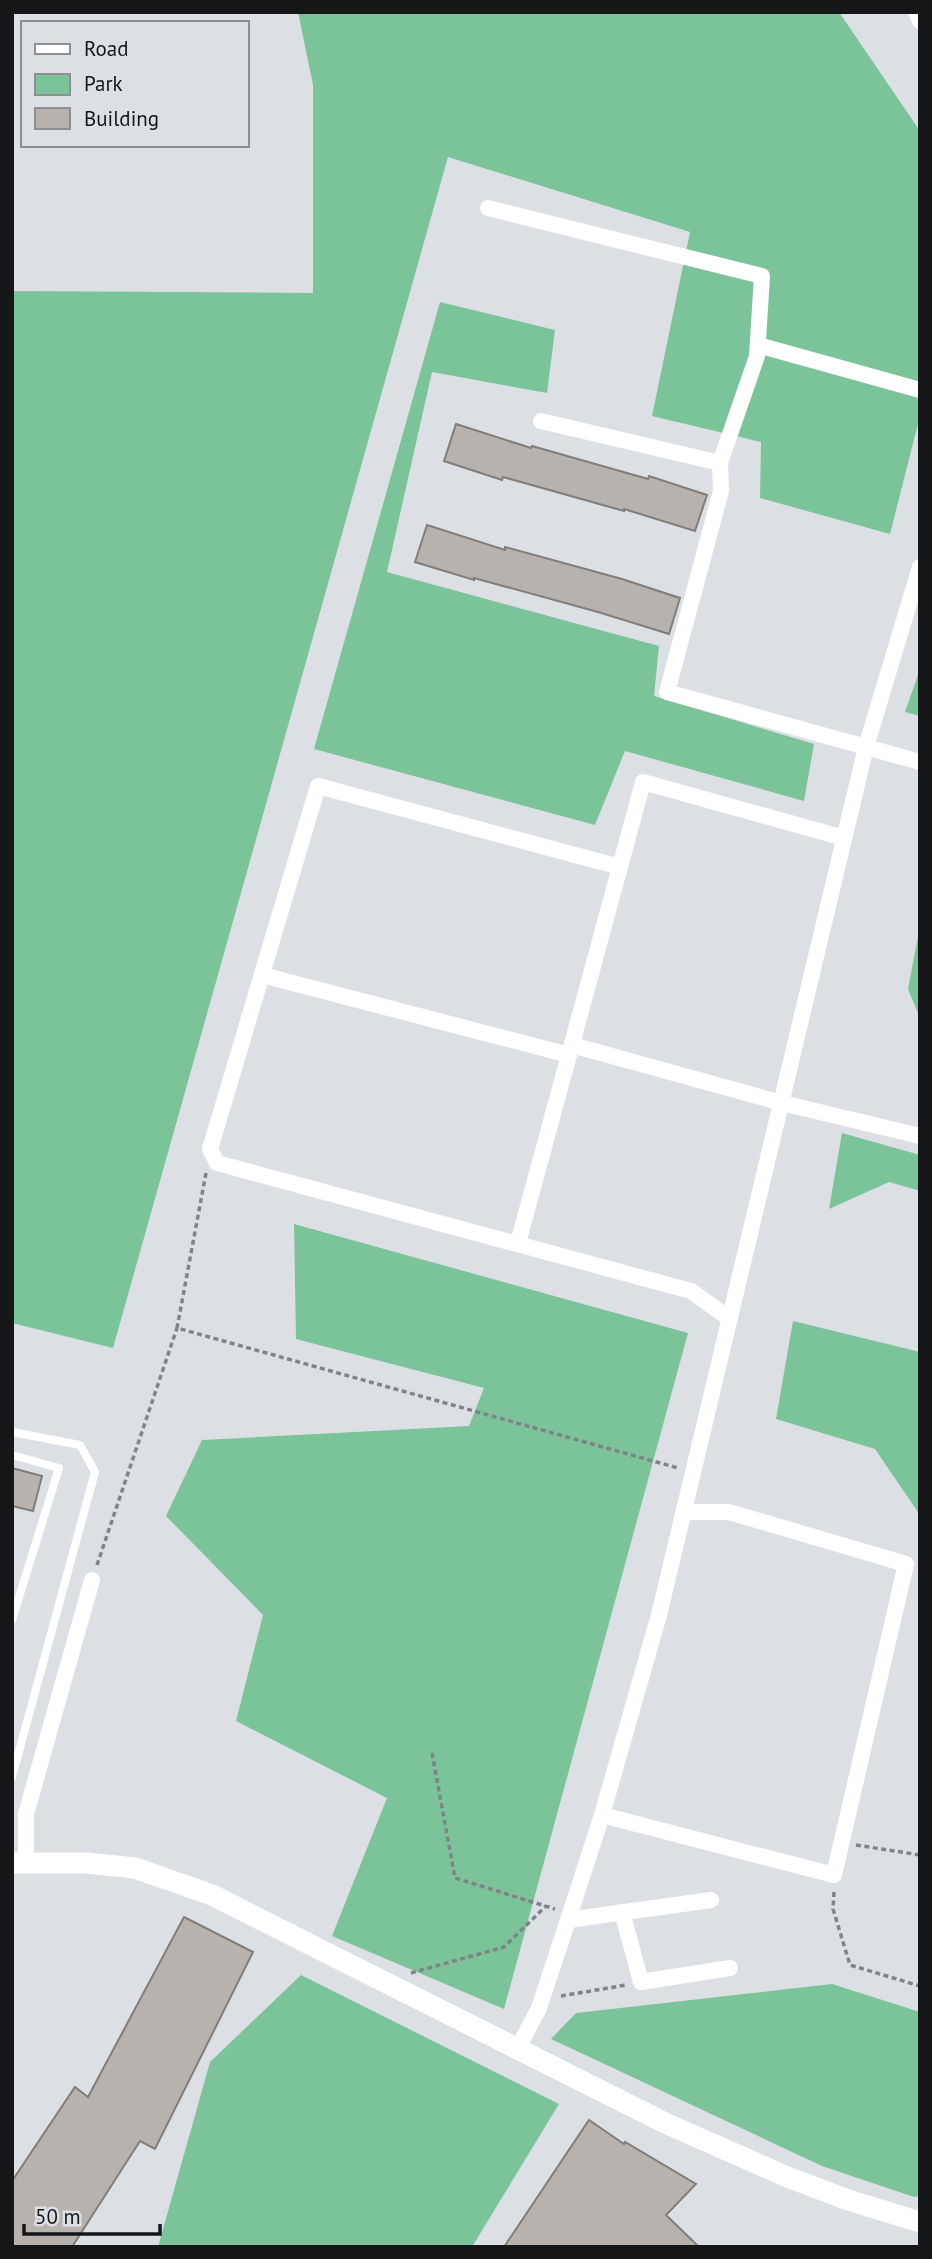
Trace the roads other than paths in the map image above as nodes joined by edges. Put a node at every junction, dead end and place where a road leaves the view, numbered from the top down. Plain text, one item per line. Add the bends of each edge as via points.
1 (916, 12) edge
2 (920, 21) edge
3 (488, 208) dead end
4 (758, 345) junction
5 (920, 390) edge
6 (541, 421) dead end
7 (720, 463) junction
8 (920, 567) edge
9 (866, 747) junction
10 (920, 762) edge
11 (844, 838) junction
12 (620, 867) junction
13 (262, 975) junction
14 (570, 1050) junction
15 (782, 1103) junction
16 (920, 1136) edge
17 (518, 1242) junction
18 (730, 1318) junction
19 (12, 1432) edge
20 (12, 1455) edge
21 (684, 1512) junction
22 (92, 1580) road end
23 (12, 1619) edge
24 (12, 1777) edge
25 (602, 1815) junction
26 (16, 1862) edge
27 (711, 1899) dead end
28 (622, 1912) junction
29 (569, 1917) junction
30 (730, 1968) dead end
31 (517, 2050) junction
32 (920, 2222) edge

1 - 2 street
3 - 4 street via 762,276
4 - 5 street
4 - 7 street
6 - 7 street
7 - 9 street via 722,491 667,692
8 - 9 street
9 - 10 street
9 - 11 street
11 - 12 street via 643,782
11 - 15 street
12 - 13 street via 318,786
12 - 14 street
13 - 14 street
13 - 17 street via 211,1149 217,1163
14 - 15 street
14 - 17 street
15 - 16 street
15 - 18 street
17 - 18 street via 691,1291
18 - 21 street
19 - 24 lane via 80,1446 95,1472
20 - 23 lane via 59,1468
21 - 25 street
21 - 25 street via 729,1512 906,1564 834,1875
22 - 26 street
25 - 29 street
26 - 31 street via 135,1868 212,1895
27 - 28 street
28 - 29 street
28 - 30 street via 641,1982
29 - 31 street via 542,2000
31 - 32 street via 664,2123 785,2176

